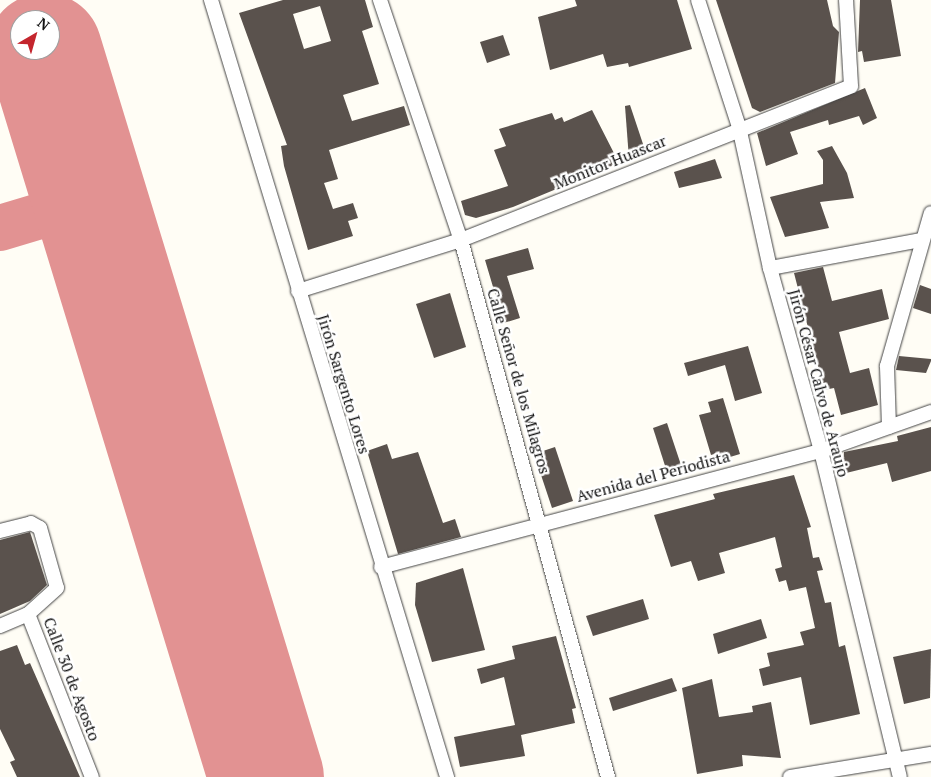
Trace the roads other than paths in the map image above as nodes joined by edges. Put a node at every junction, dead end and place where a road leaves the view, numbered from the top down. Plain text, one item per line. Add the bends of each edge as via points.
1 (380, 0) edge
2 (698, 0) edge
3 (846, 0) edge
4 (216, 1) edge
5 (739, 127) junction
6 (931, 213) edge
7 (461, 240) junction
8 (921, 240) junction
9 (770, 268) junction
10 (298, 291) junction
11 (931, 412) edge
12 (889, 427) junction
13 (821, 451) junction
14 (540, 524) junction
15 (0, 531) edge
16 (382, 568) junction
17 (28, 614) junction
18 (0, 626) edge
19 (931, 754) edge
20 (896, 760) junction
21 (92, 777) edge
22 (447, 777) edge
23 (608, 777) edge
24 (790, 777) edge
25 (900, 777) edge

1 - 7 street, Calle Señor de los Milagros
2 - 5 street, Jirón César Calvo de Araujo
3 - 5 street, Monitor Huascar via 850,86
4 - 10 street, Jirón Sargento Lores
5 - 7 street, Monitor Huascar
5 - 9 street, Jirón César Calvo de Araujo
6 - 8 street
7 - 10 street, Monitor Huascar
7 - 14 street, Calle Señor de los Milagros
8 - 9 street
8 - 12 street via 887,366
9 - 13 street, Jirón César Calvo de Araujo
10 - 16 street, Jirón Sargento Lores
11 - 12 street, Avenida del Periodista
12 - 13 street, Avenida del Periodista
13 - 14 street, Avenida del Periodista
13 - 20 street, Jirón César Calvo de Araujo
14 - 16 street, Avenida del Periodista
14 - 23 street, Calle Señor de los Milagros
15 - 17 street, Calle 30 de Agosto via 31,523 40,528 57,588
16 - 22 street, Jirón Sargento Lores
17 - 18 street
17 - 21 street, Calle 30 de Agosto
19 - 20 street
20 - 24 street
20 - 25 street, Jirón César Calvo de Araujo

